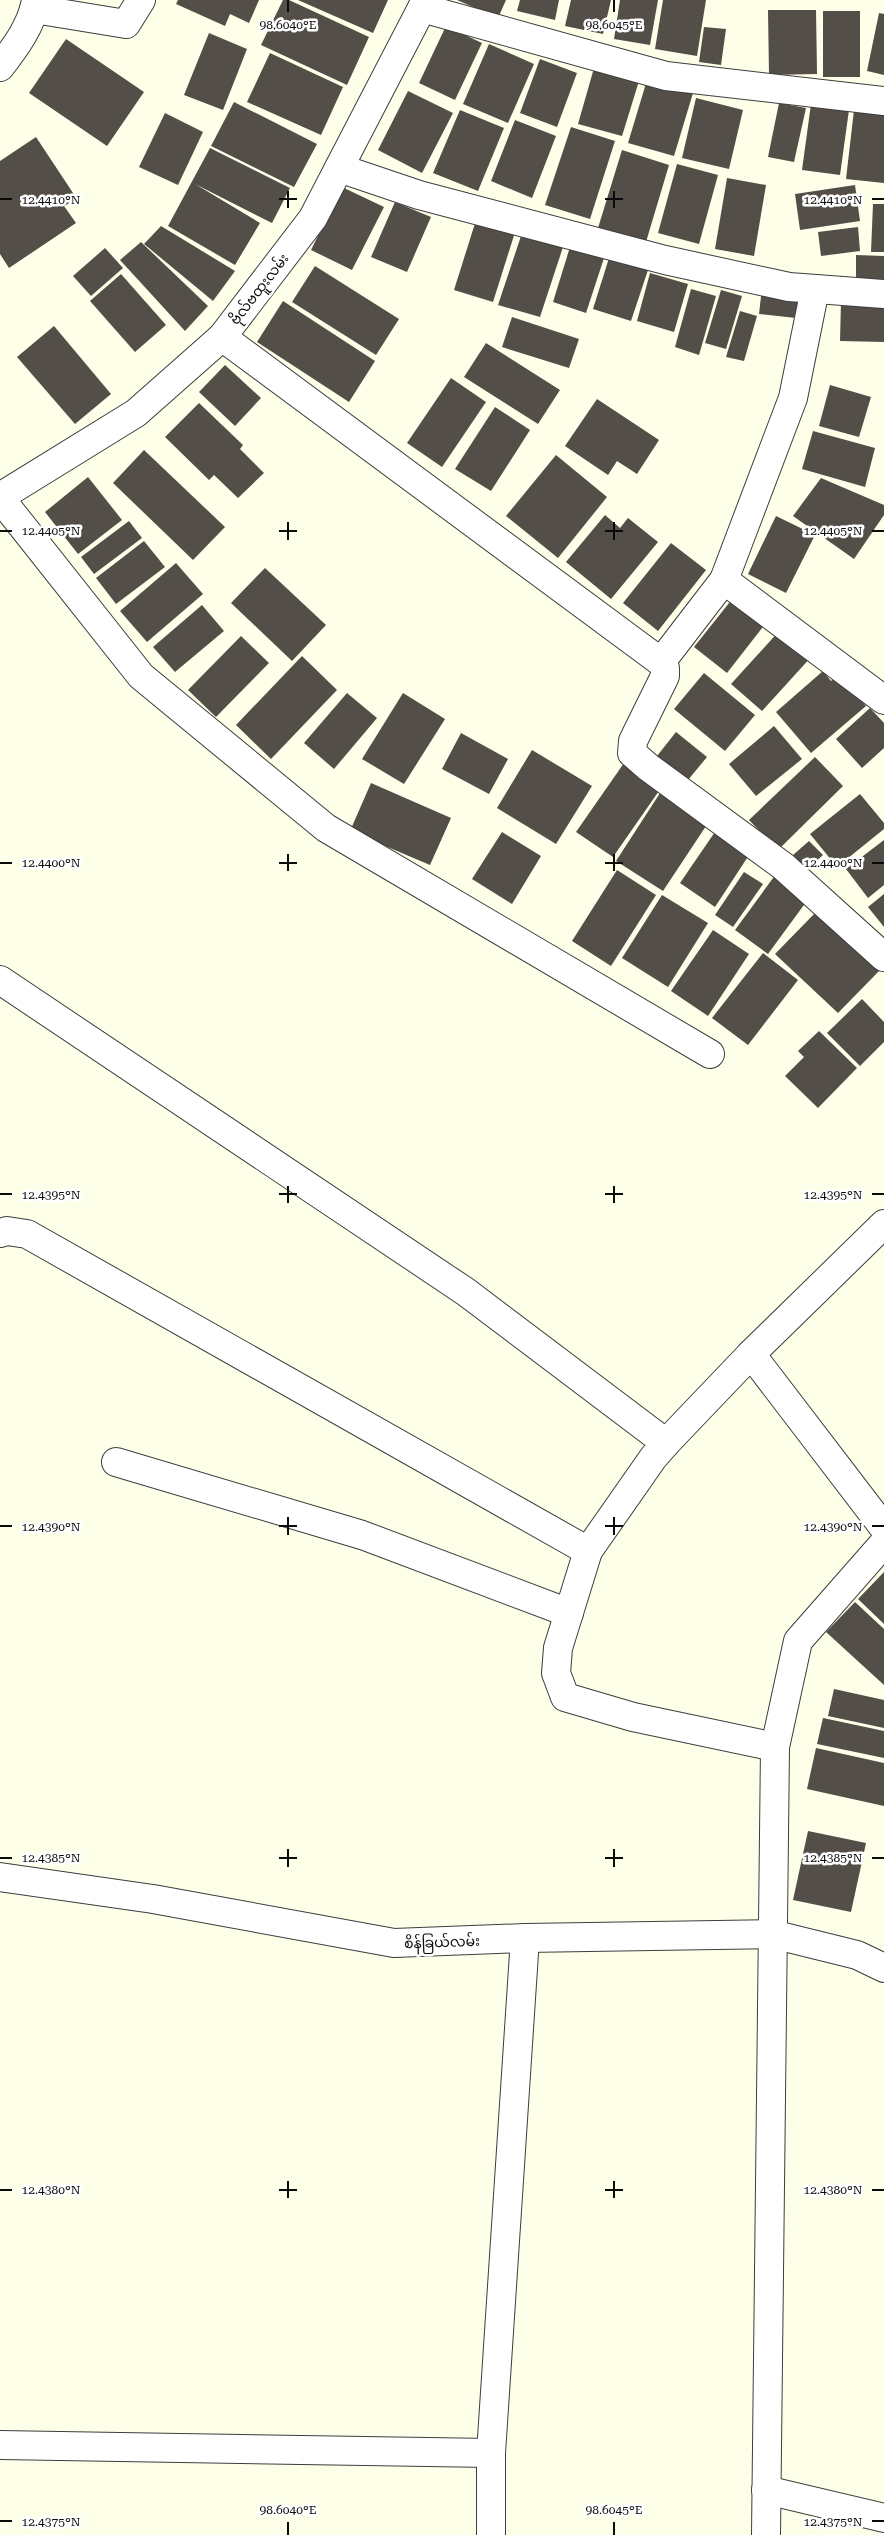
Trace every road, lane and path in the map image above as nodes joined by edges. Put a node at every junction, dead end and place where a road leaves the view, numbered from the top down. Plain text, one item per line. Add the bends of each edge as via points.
1 (142, 0) edge
2 (35, 4) edge
3 (424, 4) edge
4 (0, 68) edge
5 (884, 101) edge
6 (339, 168) junction
7 (815, 289) junction
8 (884, 294) edge
9 (222, 337) junction
10 (0, 497) edge
11 (724, 580) junction
12 (661, 662) junction
13 (884, 700) edge
14 (884, 957) edge
15 (0, 980) edge
16 (710, 1054) dead end
17 (884, 1224) edge
18 (0, 1232) edge
19 (752, 1354) junction
20 (666, 1443) junction
21 (116, 1462) dead end
22 (884, 1528) edge
23 (884, 1543) edge
24 (588, 1551) junction
25 (569, 1613) junction
26 (775, 1747) junction
27 (0, 1877) edge
28 (772, 1934) junction
29 (525, 1938) junction
30 (884, 1968) edge
31 (0, 2445) edge
32 (491, 2453) junction
33 (766, 2490) junction
34 (884, 2518) edge
35 (490, 2535) edge
36 (766, 2535) edge

1 - 2 street via 126,24
2 - 4 street via 18,44
3 - 5 street via 666,76
3 - 6 street, ဗိုလ်ဗထူးလမ်း
6 - 7 street via 419,195 665,260 789,287
6 - 9 street, ဗိုလ်ဗထူးလမ်း via 313,218
7 - 8 street
7 - 11 street via 793,398
9 - 10 street, ဗိုလ်ဗထူးလမ်း via 136,413
9 - 12 street
10 - 16 street via 140,676 326,828
11 - 12 street
11 - 13 street
12 - 14 street via 665,676 633,741 632,753 783,866
15 - 20 street via 466,1292
17 - 19 street
18 - 24 street via 27,1234
19 - 20 street
19 - 22 street
20 - 24 street
21 - 25 street via 362,1536
23 - 26 street via 798,1641
24 - 25 street
25 - 26 street via 558,1648 556,1674 565,1697 633,1717
26 - 28 street
27 - 29 street, စိန်ခြယ်လမ်း via 153,1899 394,1944
28 - 29 street, စိန်ခြယ်လမ်း
28 - 30 street, စိန်ခြယ်လမ်း via 857,1955
28 - 33 street
29 - 32 street
31 - 32 street
32 - 35 street
33 - 34 street
33 - 36 street

